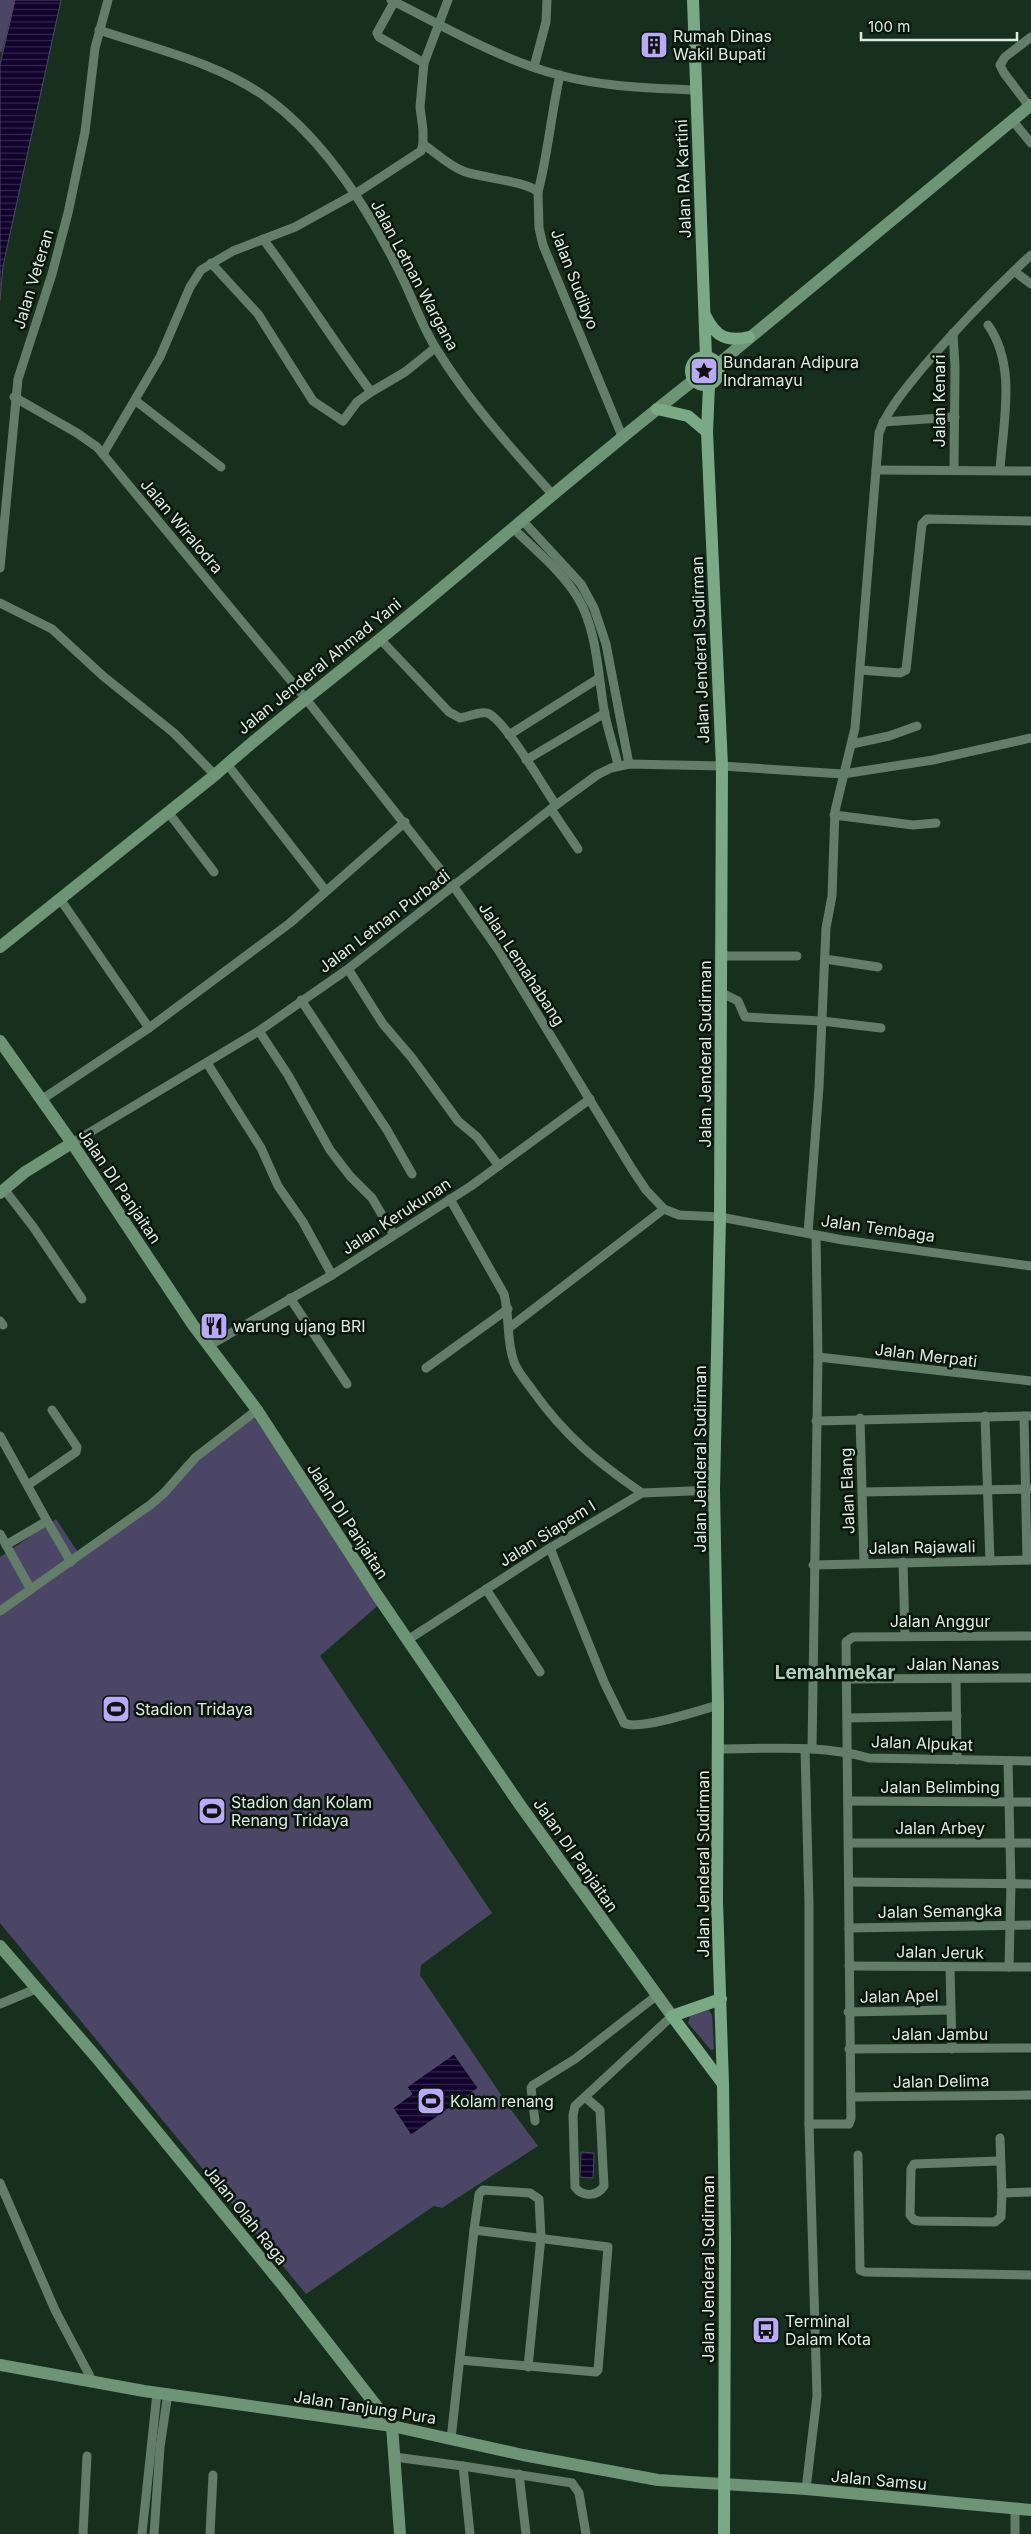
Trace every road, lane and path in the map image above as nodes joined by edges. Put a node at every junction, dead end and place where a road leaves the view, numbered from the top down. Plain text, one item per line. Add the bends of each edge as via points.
1 (108, 0) edge
2 (448, 0) edge
3 (547, 0) edge
4 (692, 0) edge
5 (393, 1) edge
6 (439, 23) junction
7 (99, 30) junction
8 (1031, 37) edge
9 (424, 63) junction
10 (534, 67) junction
11 (560, 75) junction
12 (696, 90) junction
13 (1030, 105) edge
14 (1013, 120) junction
15 (1031, 143) edge
16 (423, 144) junction
17 (538, 192) junction
18 (355, 194) junction
19 (262, 239) junction
20 (1031, 255) edge
21 (211, 263) junction
22 (1014, 272) junction
23 (1031, 284) edge
24 (705, 315) junction
25 (988, 324) dead end
26 (953, 333) junction
27 (749, 337) junction
28 (435, 348) junction
29 (712, 361) junction
30 (694, 380) junction
31 (709, 385) junction
32 (371, 392) junction
33 (14, 397) junction
34 (136, 400) junction
35 (657, 409) junction
36 (955, 417) junction
37 (883, 422) junction
38 (707, 432) junction
39 (622, 436) junction
40 (103, 454) junction
41 (222, 466) dead end
42 (954, 469) junction
43 (876, 470) junction
44 (1000, 470) junction
45 (1031, 471) edge
46 (552, 494) junction
47 (1031, 520) edge
48 (517, 524) junction
49 (0, 568) edge
50 (0, 603) edge
51 (380, 639) junction
52 (860, 670) junction
53 (599, 678) junction
54 (306, 698) junction
55 (605, 713) junction
56 (917, 726) dead end
57 (508, 735) junction
58 (1031, 738) edge
59 (852, 744) junction
60 (526, 760) junction
61 (227, 764) junction
62 (629, 764) junction
63 (618, 766) junction
64 (722, 766) junction
65 (844, 771) junction
66 (215, 775) junction
67 (553, 807) junction
68 (168, 812) junction
69 (834, 815) junction
70 (405, 822) junction
71 (936, 823) dead end
72 (578, 850) dead end
73 (214, 872) dead end
74 (454, 887) junction
75 (326, 891) junction
76 (60, 900) junction
77 (0, 946) edge
78 (721, 956) junction
79 (797, 956) dead end
80 (825, 959) junction
81 (878, 967) dead end
82 (348, 969) junction
83 (722, 993) junction
84 (301, 1000) junction
85 (822, 1021) junction
86 (149, 1028) junction
87 (880, 1028) dead end
88 (259, 1031) junction
89 (0, 1041) edge
90 (207, 1063) junction
91 (590, 1099) junction
92 (41, 1100) junction
93 (72, 1143) junction
94 (499, 1166) junction
95 (412, 1174) dead end
96 (2, 1191) edge
97 (450, 1199) junction
98 (664, 1209) junction
99 (720, 1218) junction
100 (812, 1234) junction
101 (394, 1235) junction
102 (1031, 1266) edge
103 (332, 1275) junction
104 (290, 1298) junction
105 (82, 1300) dead end
106 (508, 1309) junction
107 (509, 1328) junction
108 (210, 1345) junction
109 (818, 1358) junction
110 (426, 1368) dead end
111 (1031, 1381) edge
112 (347, 1384) dead end
113 (52, 1410) dead end
114 (258, 1410) junction
115 (985, 1416) junction
116 (1028, 1416) edge
117 (860, 1418) junction
118 (816, 1421) junction
119 (0, 1436) edge
120 (28, 1485) junction
121 (714, 1490) junction
122 (986, 1490) junction
123 (1028, 1490) edge
124 (642, 1492) junction
125 (862, 1492) junction
126 (47, 1521) junction
127 (0, 1534) edge
128 (6, 1546) junction
129 (550, 1548) junction
130 (1029, 1560) edge
131 (990, 1561) junction
132 (71, 1562) junction
133 (903, 1562) junction
134 (864, 1563) junction
135 (813, 1565) junction
136 (30, 1588) junction
137 (486, 1589) junction
138 (0, 1611) edge
139 (905, 1635) junction
140 (1031, 1636) edge
141 (409, 1639) junction
142 (540, 1672) dead end
143 (1031, 1678) edge
144 (846, 1679) junction
145 (956, 1679) junction
146 (718, 1705) junction
147 (957, 1716) junction
148 (848, 1718) junction
149 (718, 1749) junction
150 (808, 1749) junction
151 (847, 1752) junction
152 (957, 1760) junction
153 (1008, 1761) junction
154 (1031, 1761) edge
155 (848, 1801) junction
156 (1008, 1802) junction
157 (1031, 1802) edge
158 (849, 1843) junction
159 (1008, 1843) junction
160 (1031, 1843) edge
161 (850, 1882) junction
162 (1011, 1884) junction
163 (1031, 1884) edge
164 (1010, 1925) junction
165 (1031, 1925) edge
166 (849, 1928) junction
167 (0, 1946) edge
168 (849, 1966) junction
169 (950, 1967) junction
170 (1009, 1967) junction
171 (1031, 1967) edge
172 (38, 1988) junction
173 (656, 1996) junction
174 (721, 1999) junction
175 (0, 2004) edge
176 (950, 2010) junction
177 (848, 2012) junction
178 (672, 2016) junction
179 (1031, 2048) edge
180 (849, 2049) junction
181 (952, 2049) junction
182 (723, 2084) junction
183 (1031, 2095) edge
184 (585, 2097) junction
185 (851, 2097) junction
186 (535, 2121) dead end
187 (809, 2124) junction
188 (1000, 2138) dead end
189 (858, 2155) dead end
190 (1000, 2161) junction
191 (0, 2183) edge
192 (1031, 2192) edge
193 (1002, 2193) junction
194 (474, 2230) junction
195 (541, 2237) junction
196 (1031, 2275) edge
197 (460, 2360) junction
198 (0, 2365) edge
199 (528, 2367) junction
200 (93, 2382) junction
201 (163, 2393) junction
202 (392, 2426) junction
203 (451, 2439) junction
204 (87, 2456) dead end
205 (394, 2457) junction
206 (464, 2466) junction
207 (520, 2474) junction
208 (213, 2475) dead end
209 (724, 2486) junction
210 (806, 2489) junction
211 (1015, 2508) junction
212 (1031, 2510) edge
213 (83, 2534) edge
214 (142, 2534) edge
215 (154, 2534) edge
216 (210, 2534) edge
217 (400, 2534) edge
218 (470, 2534) edge
219 (526, 2534) edge
220 (586, 2534) edge
221 (724, 2534) edge
222 (1015, 2534) edge

1 - 7 street, Jalan Veteran
2 - 6 street
3 - 10 street via 546,22
4 - 12 main road, Jalan RA Kartini
5 - 6 street
5 - 9 street via 377,33 379,37
6 - 9 street
6 - 10 street
7 - 18 street, Jalan Letnan Wargana via 228,75 267,98 321,149
7 - 33 street, Jalan Veteran via 85,132 68,213
8 - 13 street via 1005,57 1000,65
9 - 16 street via 420,108
10 - 11 street
11 - 12 street via 641,87
11 - 17 street, Jalan Sudibyo
12 - 24 main road, Jalan RA Kartini
13 - 14 street
14 - 15 street
14 - 27 street
16 - 17 street via 462,170 525,185
16 - 18 street via 414,157
17 - 39 street, Jalan Sudibyo via 543,245
18 - 19 street via 295,227
18 - 28 street, Jalan Letnan Wargana via 386,246
19 - 21 street
19 - 32 street
20 - 22 street
21 - 32 street via 258,314 317,404 342,421 356,402
21 - 34 street via 194,278 168,339
22 - 23 street
22 - 26 street
24 - 27 main road via 717,335 735,340
24 - 29 main road, Jalan RA Kartini
25 - 44 street via 997,338 1005,364
26 - 36 street, Jalan Kenari
26 - 37 street
27 - 29 street
28 - 32 street via 405,372
28 - 46 street, Jalan Letnan Wargana via 487,421
29 - 30 main road via 700,358 692,366
29 - 31 main road via 718,377
30 - 31 main road
30 - 35 street, Jalan Jenderal Ahmad Yani
31 - 38 main road, Jalan Jenderal Sudirman
33 - 40 street, Jalan Wiralodra via 77,433
33 - 49 street, Jalan Veteran
34 - 40 street
34 - 41 street
35 - 38 main road via 688,416
35 - 39 street, Jalan Jenderal Ahmad Yani
36 - 37 street
36 - 42 street, Jalan Kenari
37 - 43 street
38 - 64 main road, Jalan Jenderal Sudirman
39 - 46 street, Jalan Jenderal Ahmad Yani
40 - 54 street, Jalan Wiralodra
42 - 43 street
42 - 44 street
43 - 52 street
44 - 45 street
46 - 48 street, Jalan Jenderal Ahmad Yani
47 - 52 street via 927,519 922,524 906,670 900,673
48 - 51 street, Jalan Jenderal Ahmad Yani
48 - 53 street via 578,598 590,633
48 - 62 street via 581,584 594,608 606,644
50 - 66 street via 56,633 174,733
51 - 54 street, Jalan Jenderal Ahmad Yani
51 - 57 street via 449,712 460,718 486,713
52 - 59 street
53 - 55 street
53 - 57 street
54 - 61 street, Jalan Jenderal Ahmad Yani
54 - 70 street, Jalan Lemahabang
55 - 60 street
55 - 63 street
56 - 59 street
57 - 60 street
58 - 65 street, Jalan Letnan Purbadi via 933,760
59 - 65 street
60 - 67 street
61 - 66 street, Jalan Jenderal Ahmad Yani
61 - 75 street
62 - 63 street, Jalan Letnan Purbadi
62 - 64 street, Jalan Letnan Purbadi
63 - 67 street, Jalan Letnan Purbadi via 597,775
64 - 65 street, Jalan Letnan Purbadi
64 - 78 main road, Jalan Jenderal Sudirman
65 - 69 street
66 - 68 street, Jalan Jenderal Ahmad Yani
67 - 72 street
67 - 74 street, Jalan Letnan Purbadi
68 - 73 street
68 - 76 street, Jalan Jenderal Ahmad Yani
69 - 71 street via 913,825
69 - 80 street via 832,896
70 - 74 street, Jalan Lemahabang
70 - 75 street
74 - 82 street, Jalan Letnan Purbadi
74 - 91 street, Jalan Lemahabang via 499,951
75 - 86 street via 290,923
76 - 77 street, Jalan Jenderal Ahmad Yani
76 - 86 street
78 - 79 street
78 - 83 main road, Jalan Jenderal Sudirman
80 - 81 street
80 - 85 street
82 - 84 street, Jalan Letnan Purbadi
82 - 94 street via 383,1024 458,1121 477,1137
83 - 85 street via 738,1001 745,1017
83 - 99 main road, Jalan Jenderal Sudirman
84 - 88 street, Jalan Letnan Purbadi
84 - 95 street via 387,1130
85 - 87 street
85 - 100 street
86 - 92 street
88 - 90 street, Jalan Letnan Purbadi
88 - 101 street via 330,1150 372,1198
89 - 92 street, Jalan DI Panjaitan
90 - 93 street, Jalan Letnan Purbadi
90 - 103 street via 261,1148 278,1186 303,1222
91 - 94 street, Jalan Kerukunan
91 - 98 street, Jalan Lemahabang via 646,1190
92 - 93 street, Jalan DI Panjaitan
93 - 96 street via 25,1172
93 - 108 street, Jalan DI Panjaitan via 193,1325
94 - 97 street, Jalan Kerukunan
96 - 105 street via 34,1228
97 - 101 street, Jalan Kerukunan
97 - 106 street via 499,1285
98 - 99 street via 679,1215
98 - 107 street
99 - 100 street, Jalan Tembaga
99 - 121 main road, Jalan Jenderal Sudirman
100 - 102 street, Jalan Tembaga
100 - 109 street
101 - 103 street, Jalan Kerukunan
103 - 104 street, Jalan Kerukunan
104 - 108 street, Jalan Kerukunan
104 - 112 street
106 - 107 street
106 - 110 street
107 - 124 street via 515,1364 541,1402 576,1443
108 - 114 street, Jalan DI Panjaitan
109 - 111 street, Jalan Merpati
109 - 118 street
113 - 120 street via 77,1447 76,1452
114 - 132 street via 196,1457 150,1505
114 - 141 street, Jalan DI Panjaitan via 377,1596
115 - 116 street
115 - 117 street
115 - 122 street
116 - 123 street
117 - 118 street
117 - 125 street, Jalan Elang
118 - 135 street
119 - 120 street
120 - 126 street
121 - 124 street, Jalan Siapem I
121 - 146 main road, Jalan Jenderal Sudirman
122 - 123 street
122 - 125 street
122 - 131 street
123 - 130 street
124 - 129 street, Jalan Siapem I
125 - 134 street, Jalan Elang
126 - 128 street
126 - 132 street
127 - 128 street
128 - 136 street
129 - 137 street, Jalan Siapem I
129 - 146 street via 624,1723 646,1724
130 - 131 street, Jalan Rajawali
131 - 133 street, Jalan Rajawali
132 - 136 street
133 - 134 street, Jalan Rajawali
133 - 139 street
134 - 135 street, Jalan Rajawali
135 - 150 street
136 - 138 street
137 - 141 street, Jalan Siapem I
137 - 142 street
139 - 140 street, Jalan Anggur
139 - 144 street, Jalan Anggur via 849,1637 846,1642
141 - 173 street, Jalan DI Panjaitan via 520,1805
143 - 145 street, Jalan Nanas
144 - 145 street, Jalan Nanas
144 - 148 street
145 - 147 street
146 - 149 main road, Jalan Jenderal Sudirman
147 - 148 street
147 - 152 street
148 - 151 street
149 - 150 street, Jalan Alpukat
149 - 174 main road, Jalan Jenderal Sudirman via 717,1902
150 - 151 street, Jalan Alpukat
150 - 187 street
151 - 152 street, Jalan Alpukat via 868,1758
151 - 155 street
152 - 153 street, Jalan Alpukat
153 - 154 street, Jalan Alpukat
153 - 156 street
155 - 156 street, Jalan Belimbing
155 - 158 street
156 - 157 street, Jalan Belimbing
156 - 159 street
158 - 159 street, Jalan Arbey
158 - 161 street
159 - 160 street, Jalan Arbey
159 - 162 street
161 - 162 street
161 - 166 street
162 - 163 street
162 - 164 street
164 - 165 street, Jalan Semangka
164 - 166 street, Jalan Semangka
164 - 170 street
166 - 168 street
167 - 172 street, Jalan Olah Raga
168 - 169 street, Jalan Jeruk
168 - 177 street
169 - 170 street, Jalan Jeruk
169 - 176 street
170 - 171 street, Jalan Jeruk
172 - 175 street
172 - 202 street, Jalan Olah Raga via 285,2288
173 - 178 street, Jalan DI Panjaitan
173 - 186 street via 575,2059 533,2085
174 - 178 main road
174 - 182 main road, Jalan Jenderal Sudirman
176 - 177 street, Jalan Apel
176 - 181 street
177 - 180 street
178 - 182 main road
178 - 184 street
179 - 181 street, Jalan Jambu
180 - 181 street, Jalan Jambu
180 - 185 street
182 - 209 main road, Jalan Jenderal Sudirman
183 - 185 street, Jalan Delima
184 - 184 street via 600,2110 604,2186 592,2195 581,2193 575,2187 573,2114 575,2106
185 - 187 street via 849,2124
187 - 210 street via 817,2396
188 - 190 street
189 - 196 street via 860,2270
190 - 193 street
190 - 193 street via 914,2164 911,2169 910,2215 919,2221 994,2222 1001,2216
191 - 200 street via 55,2310
192 - 193 street
194 - 195 street
194 - 195 street via 482,2190 530,2193 539,2199
194 - 197 street
195 - 199 street
195 - 199 street via 605,2245 609,2250 598,2370
197 - 199 street
197 - 203 street
198 - 200 street, Jalan Tanjung Pura
200 - 201 street, Jalan Tanjung Pura
201 - 202 street, Jalan Tanjung Pura
201 - 214 street
201 - 215 street
202 - 203 street, Jalan Tanjung Pura
202 - 205 street
203 - 209 street, Jalan Tanjung Pura via 658,2480
204 - 213 street
205 - 206 street
205 - 217 street
206 - 207 street
206 - 218 street
207 - 219 street
207 - 220 street via 572,2483 579,2493
208 - 216 street
209 - 210 street, Jalan Samsu
209 - 221 main road, Jalan Jenderal Sudirman
210 - 211 street, Jalan Samsu
211 - 212 street, Jalan Samsu
211 - 222 street

